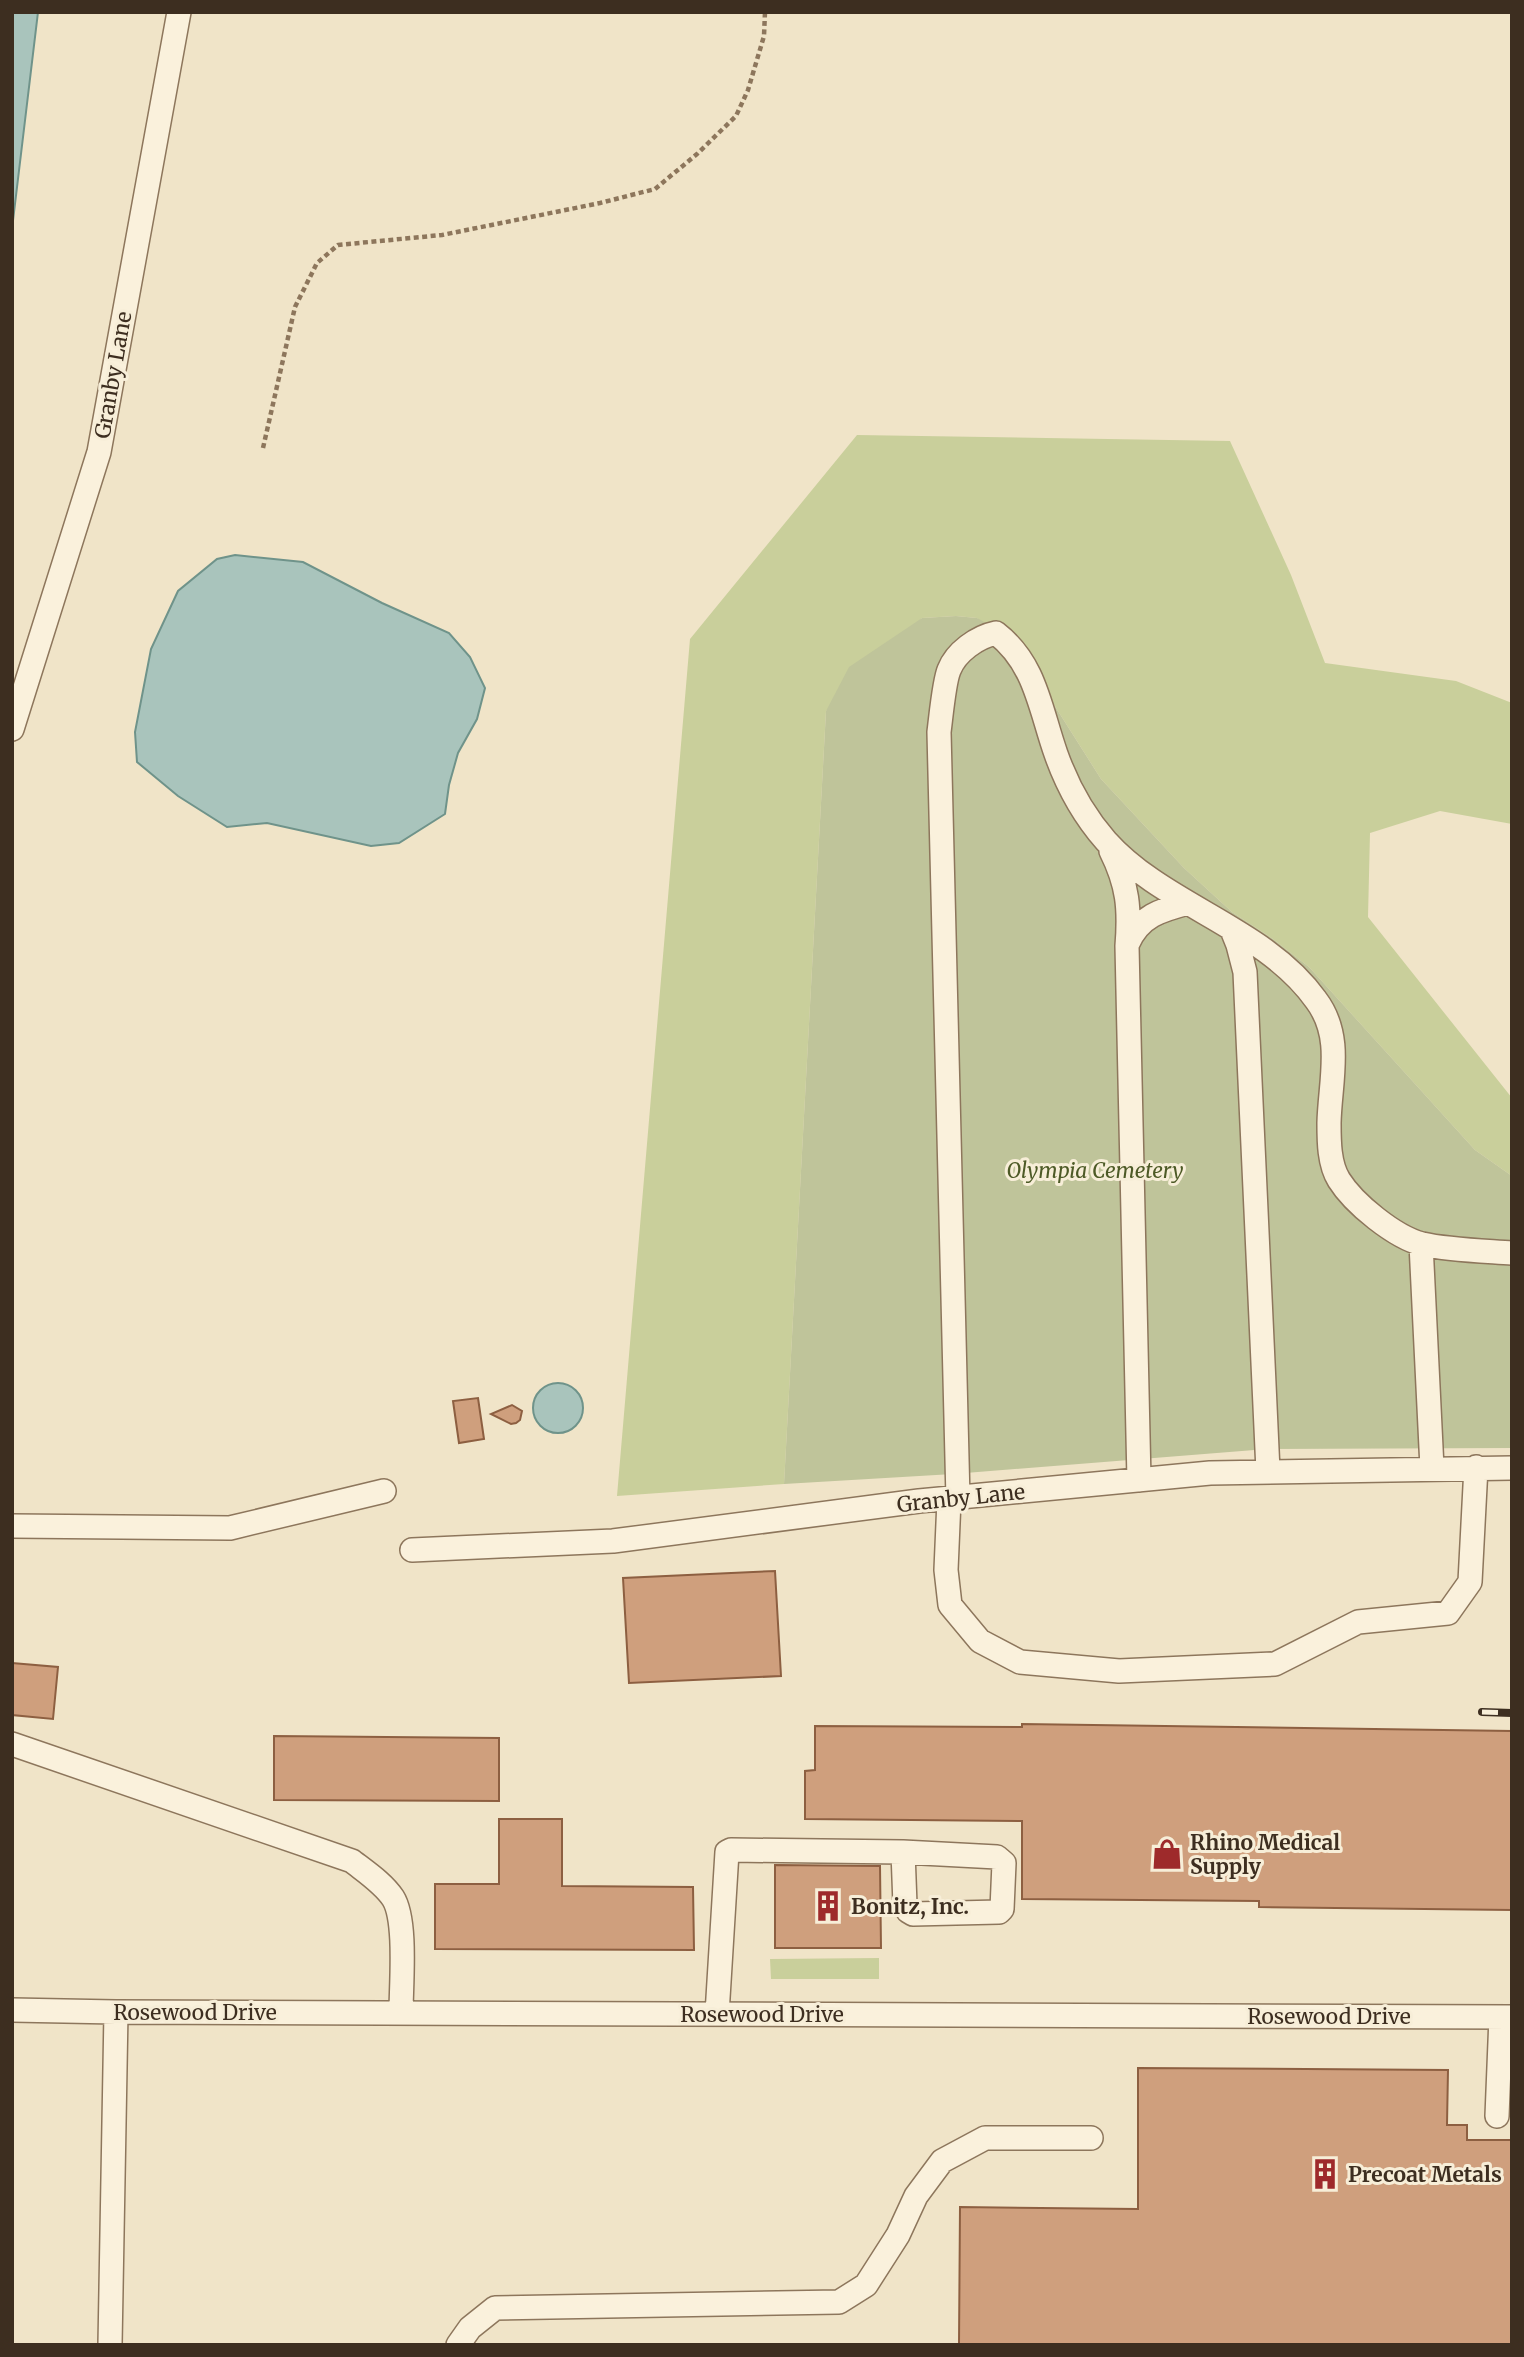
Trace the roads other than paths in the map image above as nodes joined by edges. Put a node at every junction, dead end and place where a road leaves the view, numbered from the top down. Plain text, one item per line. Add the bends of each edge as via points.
1 (179, 12) edge
2 (12, 729) edge
3 (1104, 839) junction
4 (1188, 903) junction
5 (1232, 930) junction
6 (1127, 946) junction
7 (1259, 948) junction
8 (1243, 966) junction
9 (1421, 1244) junction
10 (1512, 1253) edge
11 (1476, 1467) junction
12 (1432, 1468) junction
13 (1512, 1468) edge
14 (1268, 1472) junction
15 (1139, 1480) junction
16 (384, 1491) dead end
17 (953, 1499) junction
18 (12, 1527) edge
19 (412, 1550) dead end
20 (12, 1745) edge
21 (903, 1852) junction
22 (12, 2010) edge
23 (116, 2012) junction
24 (401, 2013) junction
25 (717, 2014) junction
26 (1506, 2017) edge
27 (1497, 2116) dead end
28 (1091, 2138) dead end
29 (110, 2345) edge
30 (458, 2345) edge

1 - 2 street, Granby Lane via 99,452
3 - 4 street via 1122,858
3 - 6 street via 1127,894
3 - 17 street via 1071,790 1026,665 996,633 983,636 948,670 939,732
4 - 5 street
4 - 6 street via 1149,917 1134,929
5 - 7 street
5 - 8 street
6 - 15 street
7 - 8 street
7 - 9 street via 1299,978 1329,1020 1334,1043 1330,1146 1338,1179 1363,1208
8 - 14 street
9 - 10 street
9 - 12 street
11 - 12 street, Granby Lane
11 - 13 street, Granby Lane
11 - 17 street via 1470,1583 1448,1613 1358,1622 1275,1664 1119,1671 1020,1662 980,1641 950,1605 947,1570
12 - 14 street, Granby Lane
14 - 15 street, Granby Lane
15 - 17 street, Granby Lane
16 - 18 street via 230,1528
17 - 19 street, Granby Lane via 613,1541
20 - 24 street via 352,1861 379,1882 401,1915
21 - 21 street via 1001,1859 1002,1909 913,1914 905,1905
21 - 25 street via 727,1852
22 - 23 street, Rosewood Drive
23 - 24 street, Rosewood Drive
23 - 29 street
24 - 25 street, Rosewood Drive
25 - 26 street, Rosewood Drive
26 - 27 street
28 - 30 street via 985,2138 942,2161 916,2196 866,2285 839,2302 495,2308 470,2328

